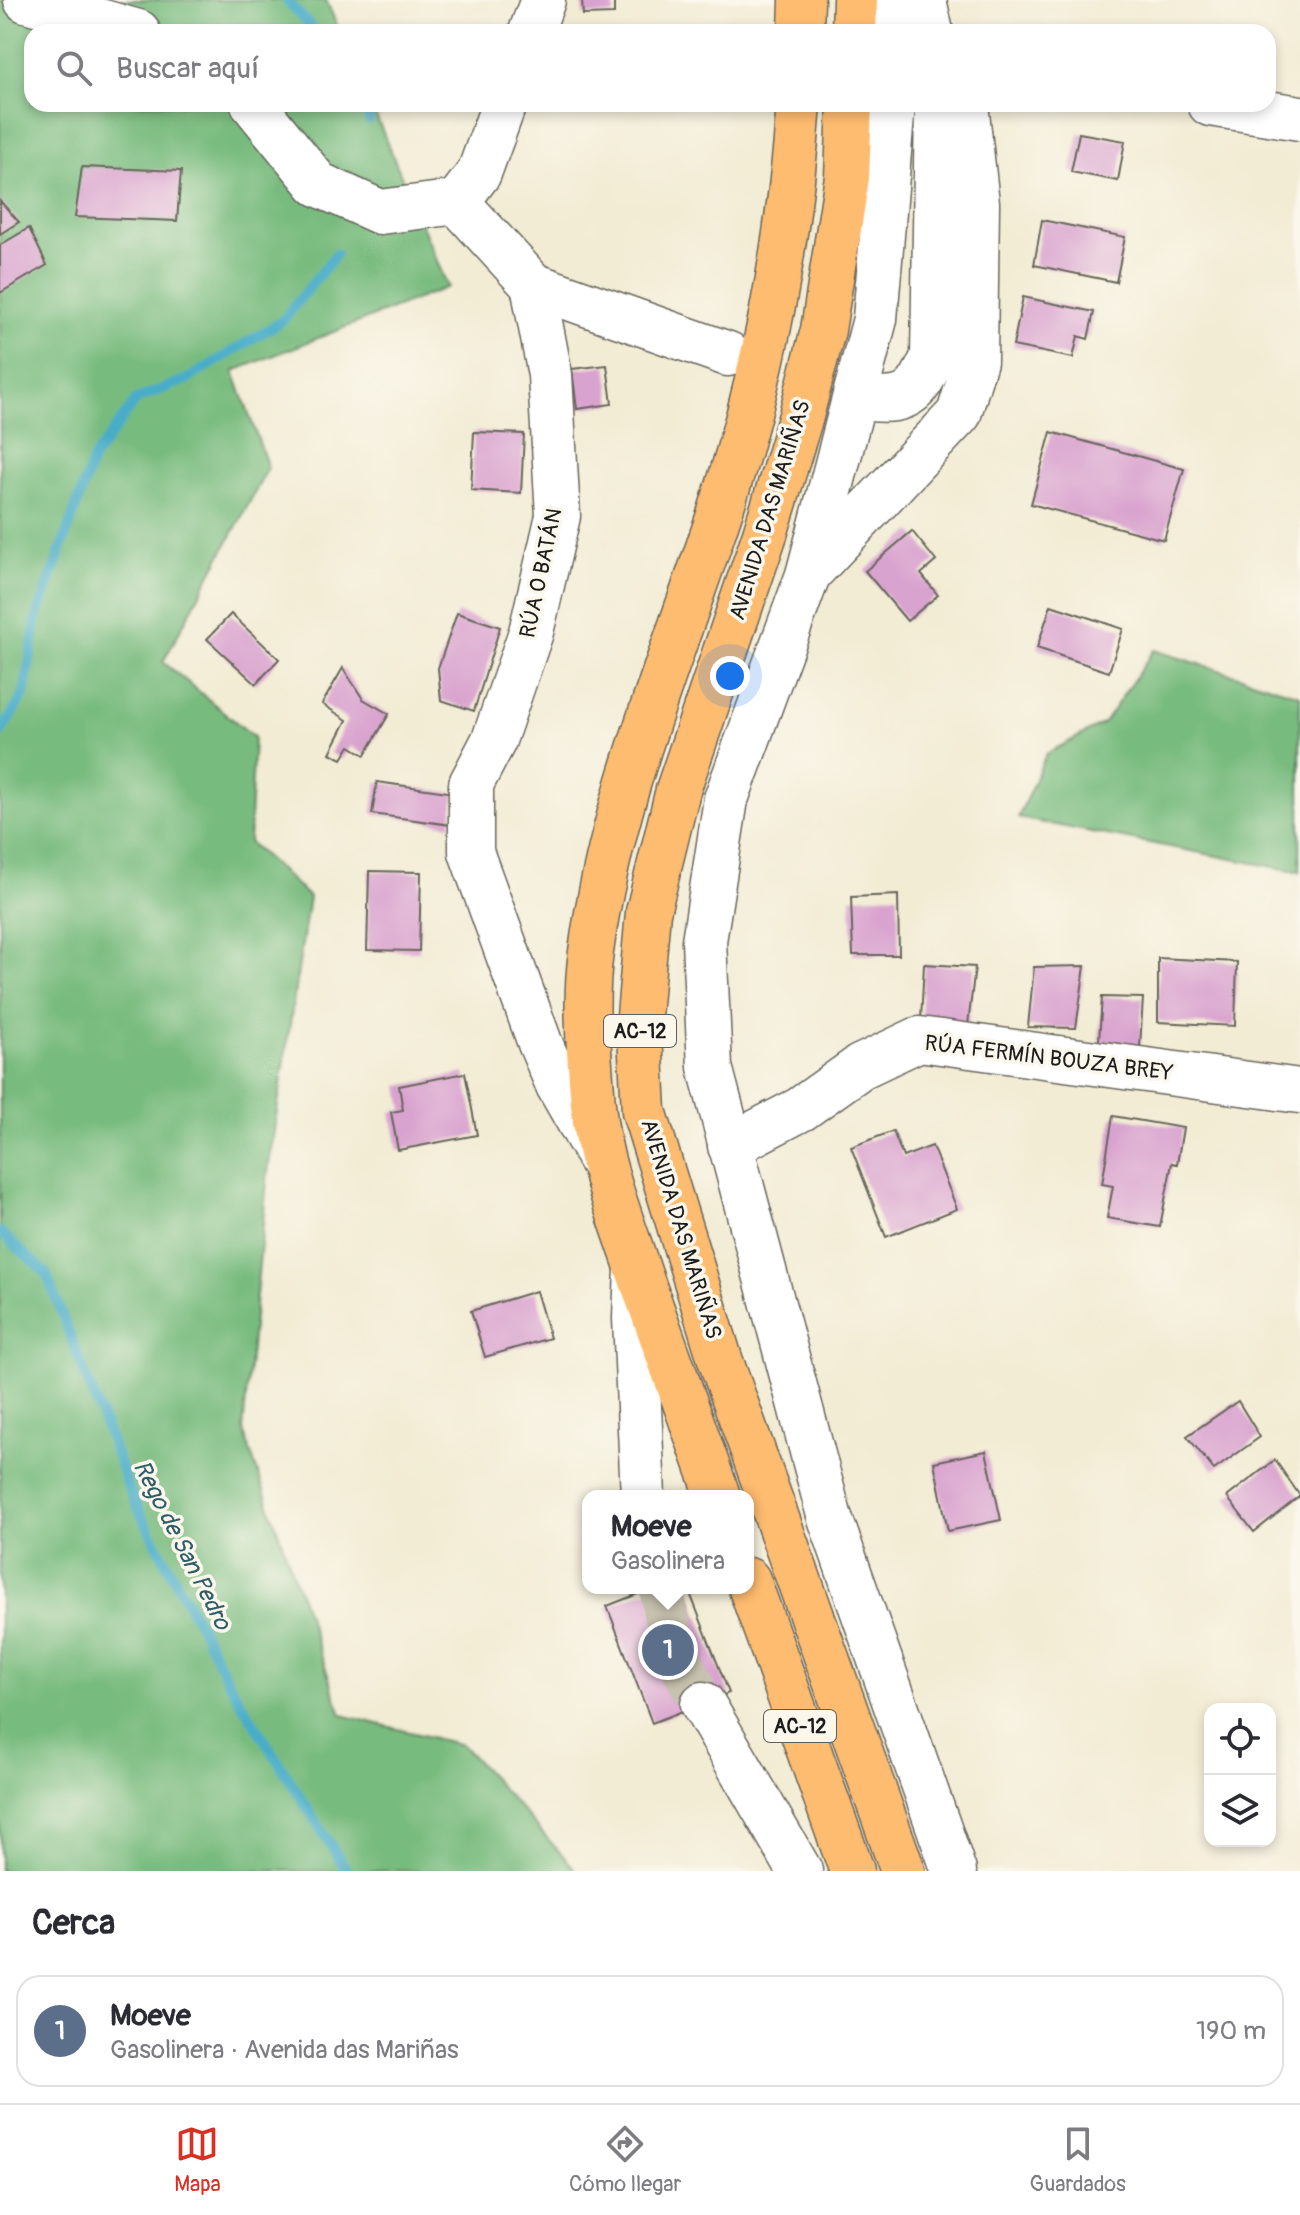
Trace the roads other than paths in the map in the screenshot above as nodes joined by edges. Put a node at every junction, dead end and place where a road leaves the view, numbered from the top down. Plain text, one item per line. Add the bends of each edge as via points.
1 (26, 0) edge
2 (543, 0) edge
3 (802, 0) edge
4 (855, 0) edge
5 (895, 0) edge
6 (924, 0) edge
7 (110, 24) edge
8 (534, 24) edge
9 (801, 24) edge
10 (854, 24) edge
11 (896, 24) edge
12 (929, 24) edge
13 (260, 112) edge
14 (501, 112) edge
15 (798, 112) edge
16 (850, 112) edge
17 (892, 112) edge
18 (937, 112) edge
19 (967, 112) edge
20 (1261, 112) edge
21 (1300, 118) edge
22 (457, 202) junction
23 (533, 285) junction
24 (728, 354) dead end
25 (871, 399) dead end
26 (808, 575) junction
27 (1300, 1091) edge
28 (730, 1146) junction
29 (606, 1169) junction
30 (637, 1266) junction
31 (643, 1490) edge
32 (716, 1490) edge
33 (753, 1594) edge
34 (703, 1704) tunnel mouth
35 (800, 1871) edge
36 (852, 1871) edge
37 (903, 1871) edge
38 (954, 1871) edge

1 - 7 street
2 - 8 street
3 - 9 highway
4 - 10 highway
5 - 11 street
6 - 12 street
13 - 22 street via 318,184 380,212
14 - 22 street via 479,173
15 - 29 highway, AC-12 via 779,278 747,417 636,763 611,850 591,954 593,1108
16 - 37 highway, AVENIDA DAS MARIÑAS / AC-12 via 847,177 823,330 765,534 678,790 648,912 639,1016 644,1111 720,1359
17 - 26 street via 875,319
18 - 25 street via 933,357 920,387 895,401
19 - 26 street via 977,203 975,361 959,414
20 - 21 street
22 - 23 street
23 - 24 street
23 - 29 street, RÚA O BATÁN via 550,375 558,516 531,632 494,740 471,784 471,852 540,1043
26 - 28 street via 726,799 704,941 710,1067
27 - 28 street, RÚA FERMÍN BOUZA BREY via 919,1039 860,1067 801,1109
28 - 38 street via 829,1515
29 - 30 highway, AC-12
30 - 31 street
30 - 32 highway, AC-12
33 - 36 highway, AC-12
34 - 35 street

